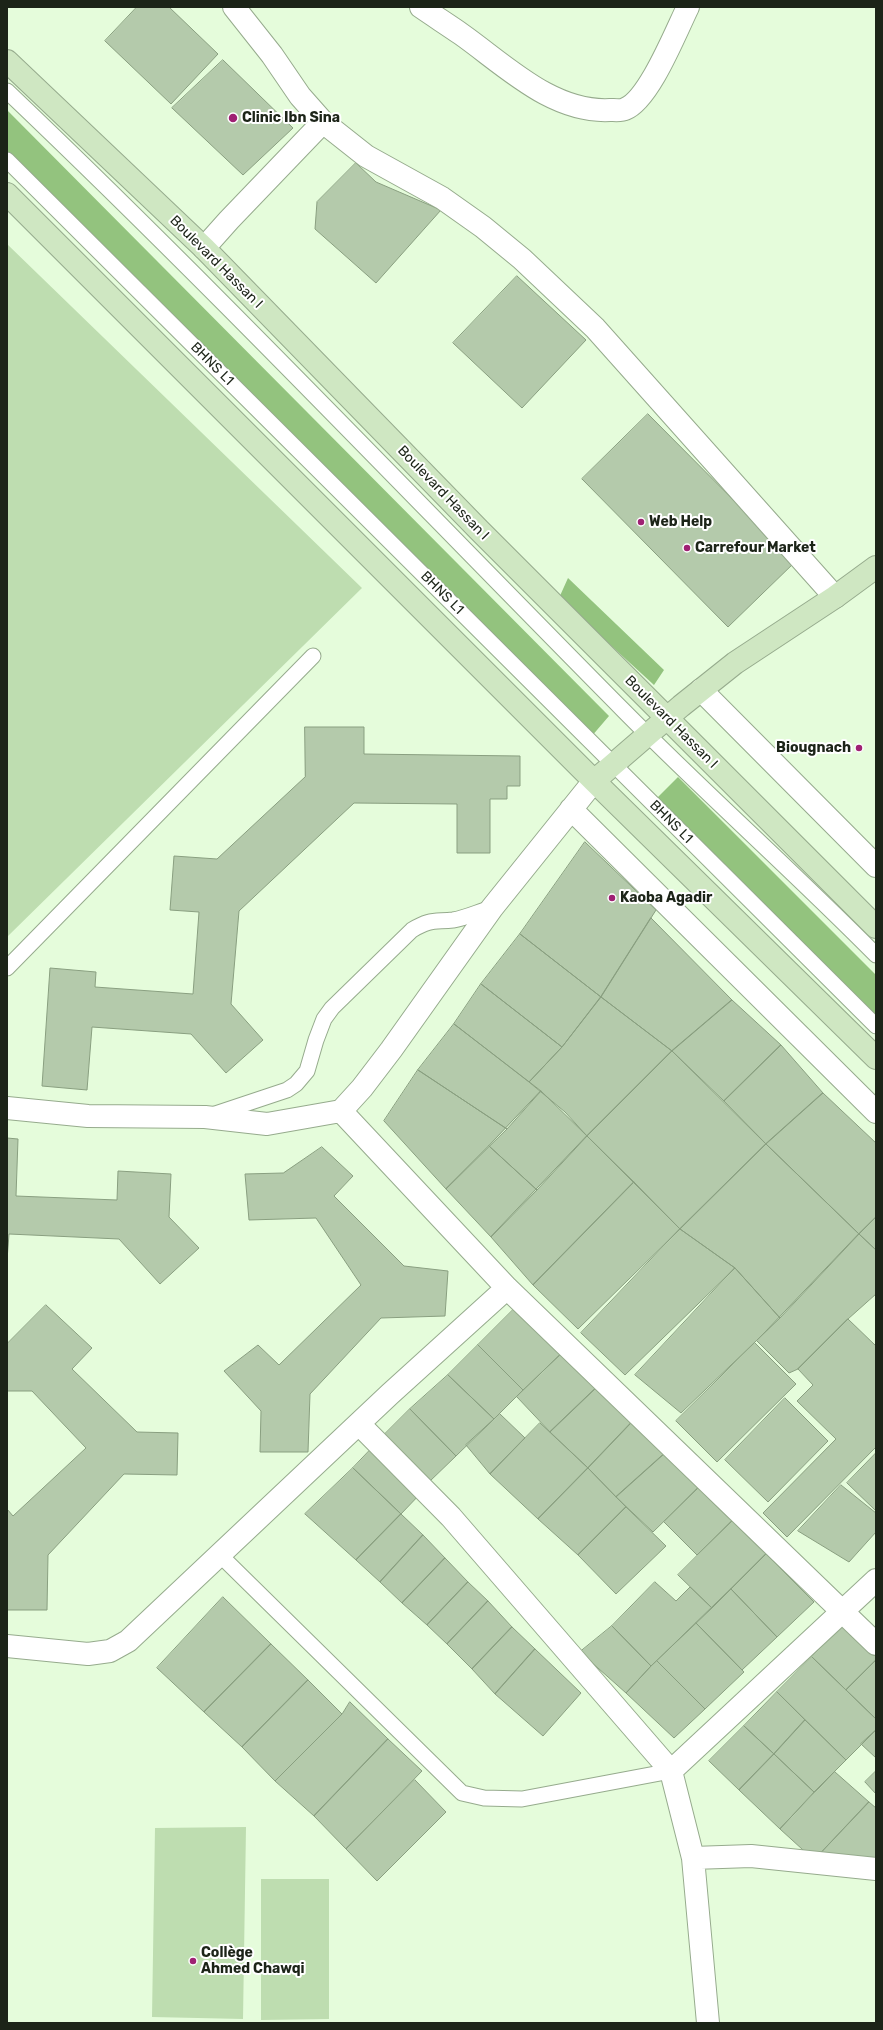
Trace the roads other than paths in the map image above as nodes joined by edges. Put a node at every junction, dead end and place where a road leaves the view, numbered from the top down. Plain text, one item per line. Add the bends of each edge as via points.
1 (234, 7) edge
2 (421, 7) edge
3 (688, 7) edge
4 (7, 61) edge
5 (7, 91) edge
6 (323, 122) junction
7 (7, 160) edge
8 (7, 194) edge
9 (204, 248) junction
10 (876, 567) edge
11 (835, 597) junction
12 (313, 656) dead end
13 (701, 690) junction
14 (667, 718) junction
15 (648, 734) junction
16 (614, 764) junction
17 (594, 781) junction
18 (571, 809) junction
19 (876, 866) edge
20 (492, 908) junction
21 (876, 927) edge
22 (876, 955) edge
23 (7, 968) edge
24 (876, 1026) edge
25 (876, 1058) edge
26 (7, 1108) edge
27 (341, 1111) junction
28 (876, 1112) edge
29 (206, 1118) junction
30 (507, 1288) junction
31 (359, 1424) junction
32 (220, 1555) junction
33 (876, 1580) edge
34 (844, 1611) junction
35 (876, 1644) edge
36 (7, 1646) edge
37 (671, 1771) junction
38 (693, 1858) junction
39 (876, 1869) edge
40 (708, 2023) edge

1 - 6 street via 300,96
2 - 3 street via 508,70 550,96 572,105 598,111 625,109 643,94
4 - 9 main road, Boulevard Hassan I
5 - 15 lane via 150,230
6 - 9 street
6 - 11 street via 366,156 442,198 511,250 559,292 595,328
7 - 16 lane, BHNS L1
8 - 17 main road
9 - 14 main road, Boulevard Hassan I
10 - 11 main road
11 - 13 main road via 734,663
12 - 23 lane
13 - 14 main road
13 - 19 street
14 - 15 main road
14 - 21 main road, Boulevard Hassan I
15 - 16 main road
15 - 22 lane
16 - 17 main road
16 - 24 lane, BHNS L1
17 - 18 street
17 - 25 main road
18 - 20 street
18 - 28 street
20 - 27 street via 391,1050
20 - 29 lane via 454,920 424,923 412,930 332,1008 324,1019 307,1071 296,1084 287,1090
26 - 29 street via 88,1116
27 - 29 street via 267,1124
27 - 30 street
30 - 31 street
30 - 34 street
31 - 32 street
31 - 37 street via 451,1517
32 - 36 street via 128,1641 110,1651 88,1654
32 - 37 lane via 462,1793 484,1798 522,1799
33 - 34 street
34 - 35 street
34 - 37 street
37 - 38 street
38 - 39 street via 751,1856
38 - 40 street

